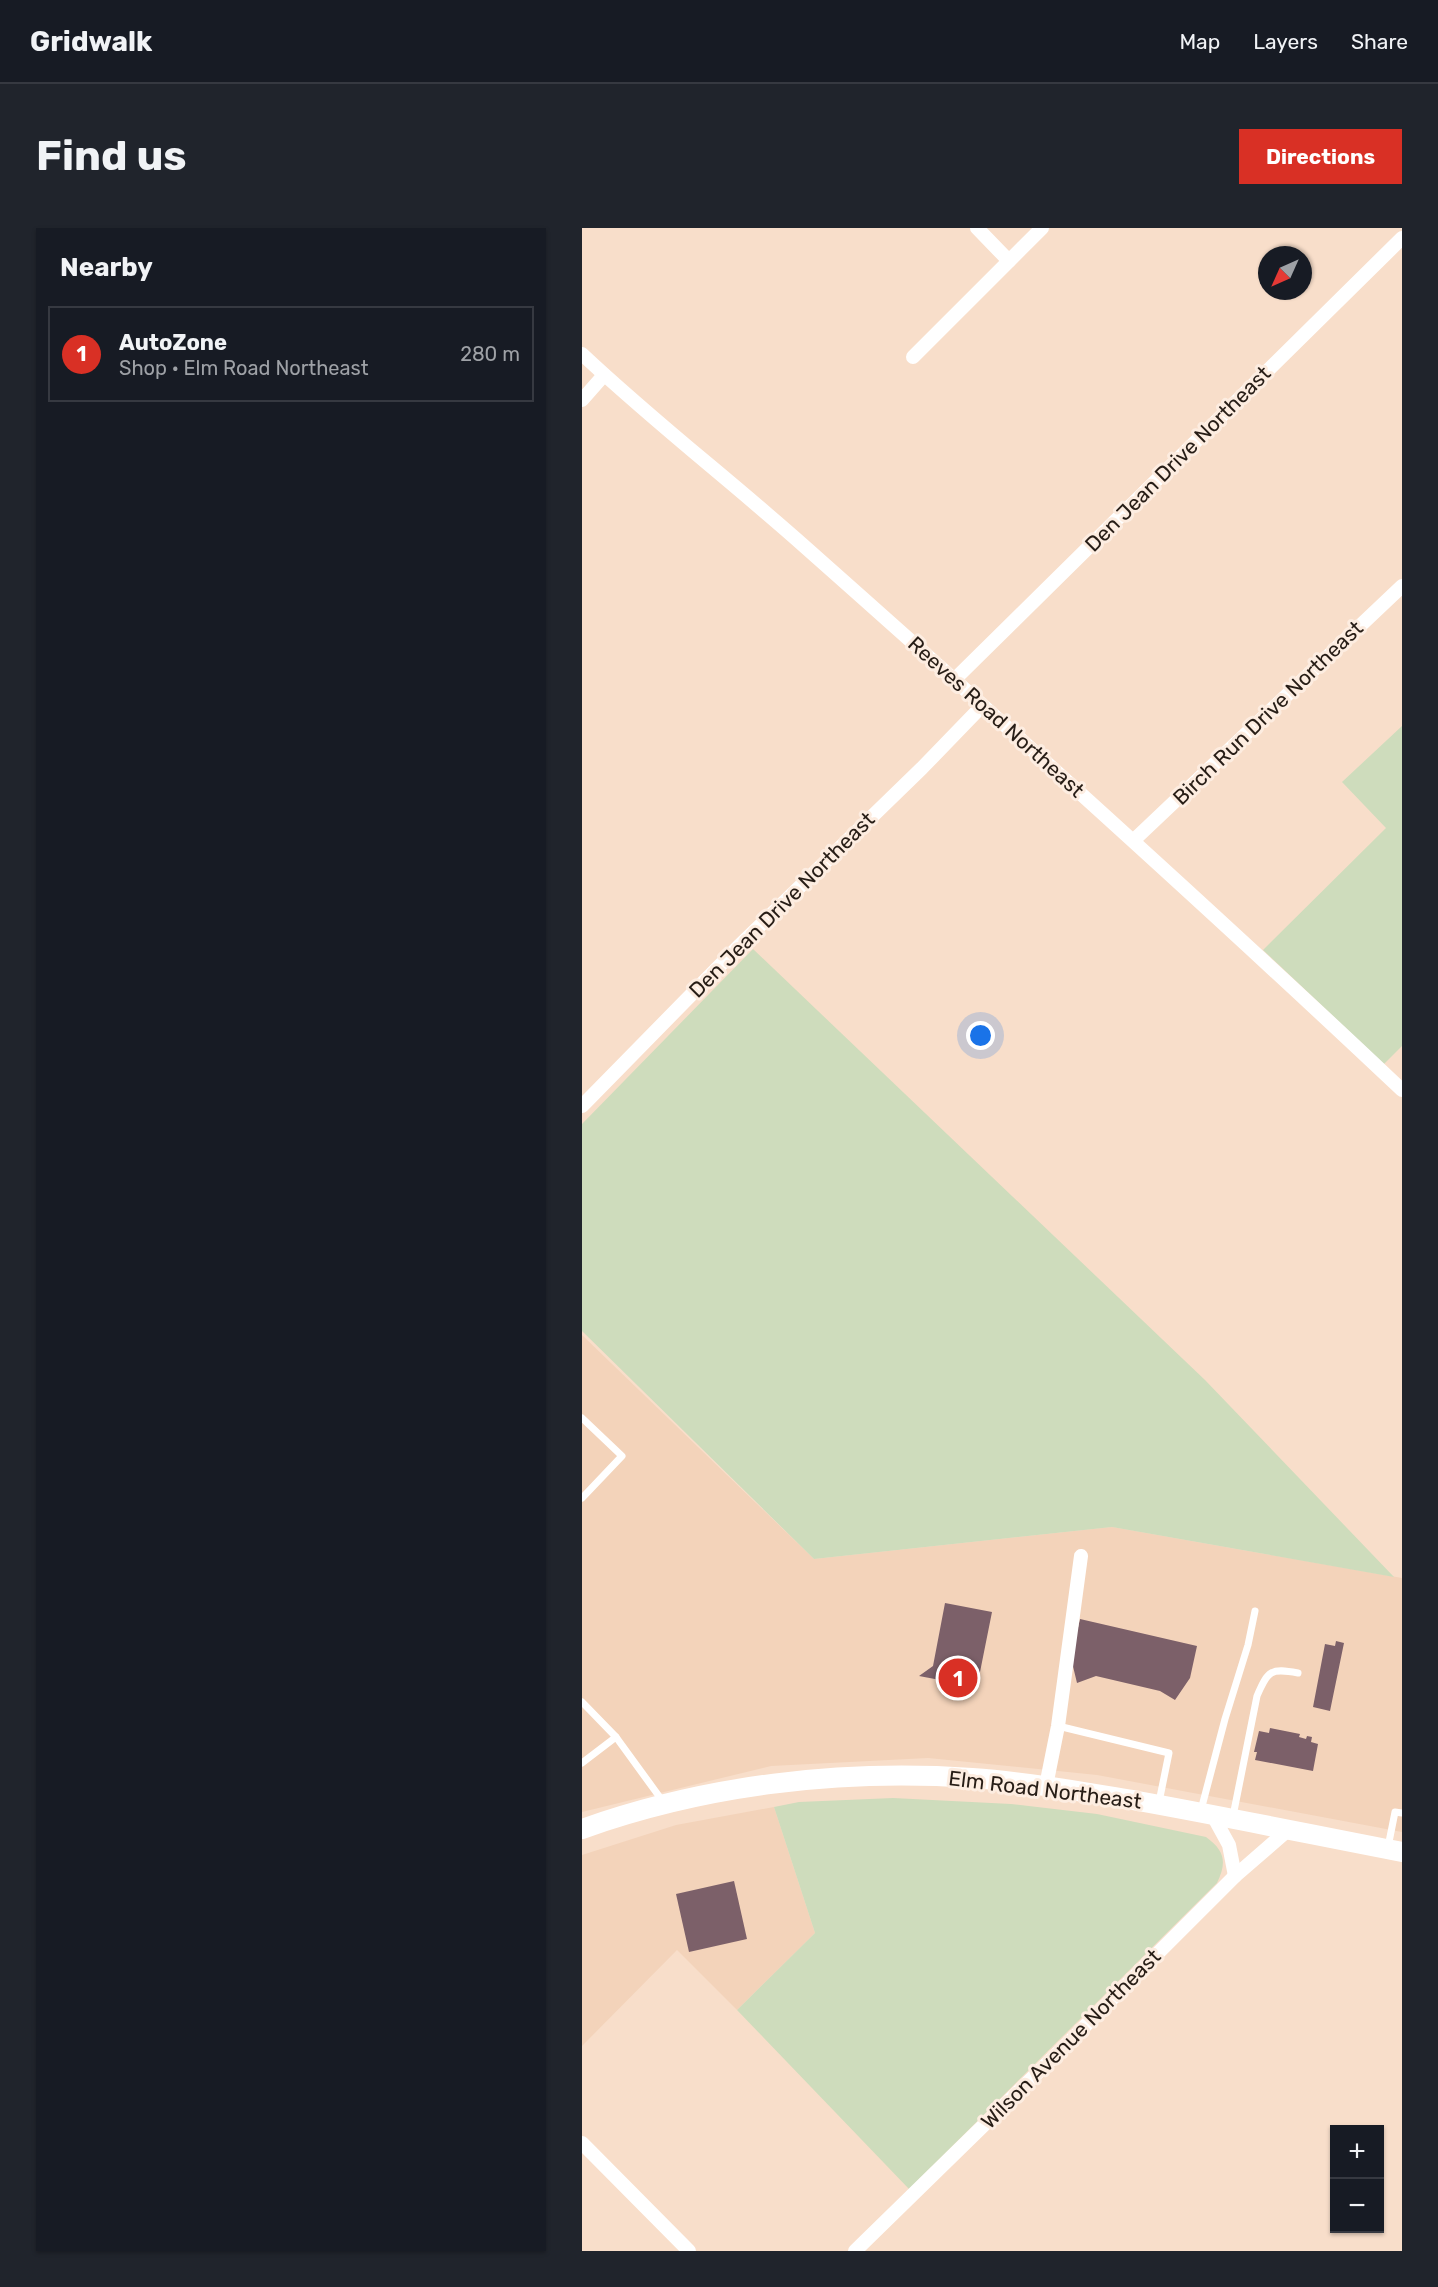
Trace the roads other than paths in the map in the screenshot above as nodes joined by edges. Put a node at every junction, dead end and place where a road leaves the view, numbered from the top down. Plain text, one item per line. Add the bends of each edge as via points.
1 (976, 228) edge
2 (1042, 228) edge
3 (1402, 238) edge
4 (1009, 261) junction
5 (582, 354) edge
6 (913, 357) dead end
7 (604, 375) junction
8 (582, 400) edge
9 (1402, 586) edge
10 (955, 679) junction
11 (982, 706) junction
12 (1134, 840) junction
13 (1402, 1090) edge
14 (582, 1106) edge
15 (582, 1418) edge
16 (582, 1498) edge
17 (1081, 1556) dead end
18 (1256, 1611) dead end
19 (1298, 1673) dead end
20 (582, 1702) edge
21 (1058, 1726) junction
22 (616, 1737) junction
23 (582, 1763) edge
24 (1046, 1786) junction
25 (666, 1805) junction
26 (1158, 1805) junction
27 (1206, 1813) junction
28 (1402, 1813) edge
29 (1232, 1818) junction
30 (584, 1825) edge
31 (1288, 1830) junction
32 (1395, 1850) edge
33 (1235, 1876) junction
34 (582, 2143) edge
35 (689, 2251) edge
36 (855, 2251) edge

1 - 4 street
2 - 4 street
3 - 10 street, Den Jean Drive Northeast
4 - 6 street
5 - 7 street, Reeves Road Northeast
7 - 8 street
7 - 10 street, Reeves Road Northeast
9 - 12 street, Birch Run Drive Northeast
10 - 11 street, Reeves Road Northeast
11 - 12 street, Reeves Road Northeast
11 - 14 street, Den Jean Drive Northeast
12 - 13 street, Reeves Road Northeast
15 - 16 lane via 622,1456
17 - 21 street
18 - 27 lane via 1225,1719
19 - 29 lane via 1278,1670 1262,1683
20 - 22 lane
21 - 24 street
21 - 26 lane via 1169,1753
22 - 23 lane
22 - 25 lane
24 - 25 main road, Elm Road Northeast via 972,1778 865,1777 777,1784
24 - 26 main road, Elm Road Northeast
25 - 30 main road, Elm Road Northeast
26 - 27 main road, Elm Road Northeast
27 - 29 main road, Elm Road Northeast
27 - 33 street via 1229,1845
28 - 32 lane via 1395,1812
29 - 31 main road, Elm Road Northeast
31 - 32 main road, Elm Road Northeast
31 - 33 street, Wilson Avenue Northeast
33 - 36 street, Wilson Avenue Northeast
34 - 35 street

